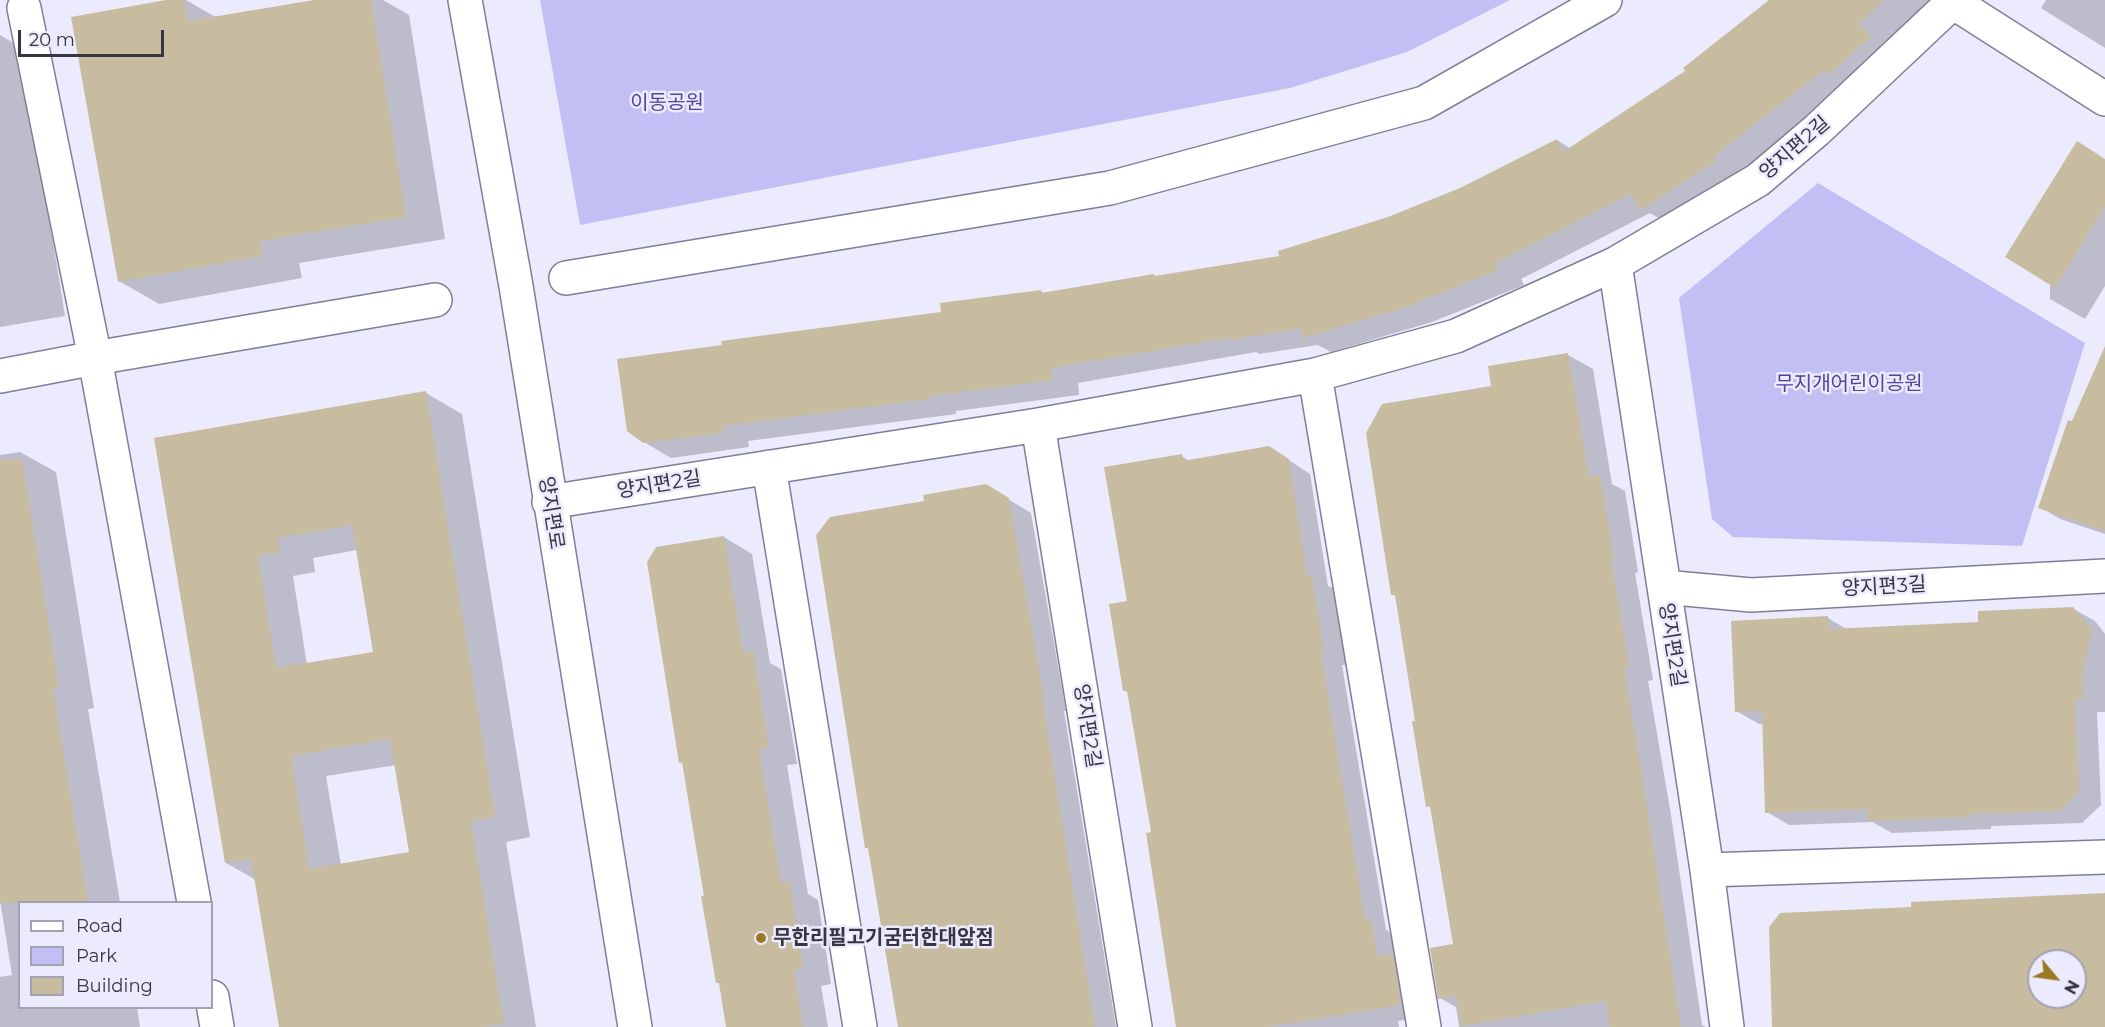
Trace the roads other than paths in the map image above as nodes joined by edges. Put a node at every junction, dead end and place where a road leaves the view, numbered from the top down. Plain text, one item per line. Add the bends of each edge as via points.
1 (465, 0) edge
2 (1605, 0) edge
3 (1954, 1) edge
4 (24, 9) dead end
5 (2105, 99) edge
6 (1614, 264) junction
7 (566, 278) dead end
8 (435, 300) dead end
9 (95, 358) junction
10 (1315, 375) junction
11 (0, 376) edge
12 (1038, 425) junction
13 (769, 467) junction
14 (549, 502) junction
15 (2105, 576) edge
16 (1664, 587) junction
17 (2105, 857) edge
18 (1707, 870) junction
19 (194, 901) edge
20 (213, 1003) edge
21 (217, 1027) edge
22 (635, 1027) edge
23 (860, 1027) edge
24 (1135, 1027) edge
25 (1424, 1027) edge
26 (1727, 1027) edge

1 - 14 street, 양지편로 via 516,286
2 - 7 street via 1424,103 1110,188
3 - 5 street, 양지편2길
3 - 6 street, 양지편2길 via 1758,180
4 - 9 street
6 - 10 street, 양지편2길 via 1456,336
6 - 16 street, 양지편2길
8 - 9 street
9 - 11 street
9 - 19 street
10 - 12 street, 양지편2길
10 - 25 street
12 - 13 street, 양지편2길
12 - 24 street, 양지편2길
13 - 14 street, 양지편2길
13 - 23 street
14 - 22 street, 양지편로
15 - 16 street, 양지편3길 via 1751,595
16 - 18 street, 양지편2길
17 - 18 street
18 - 26 street, 양지편2길
20 - 21 street

